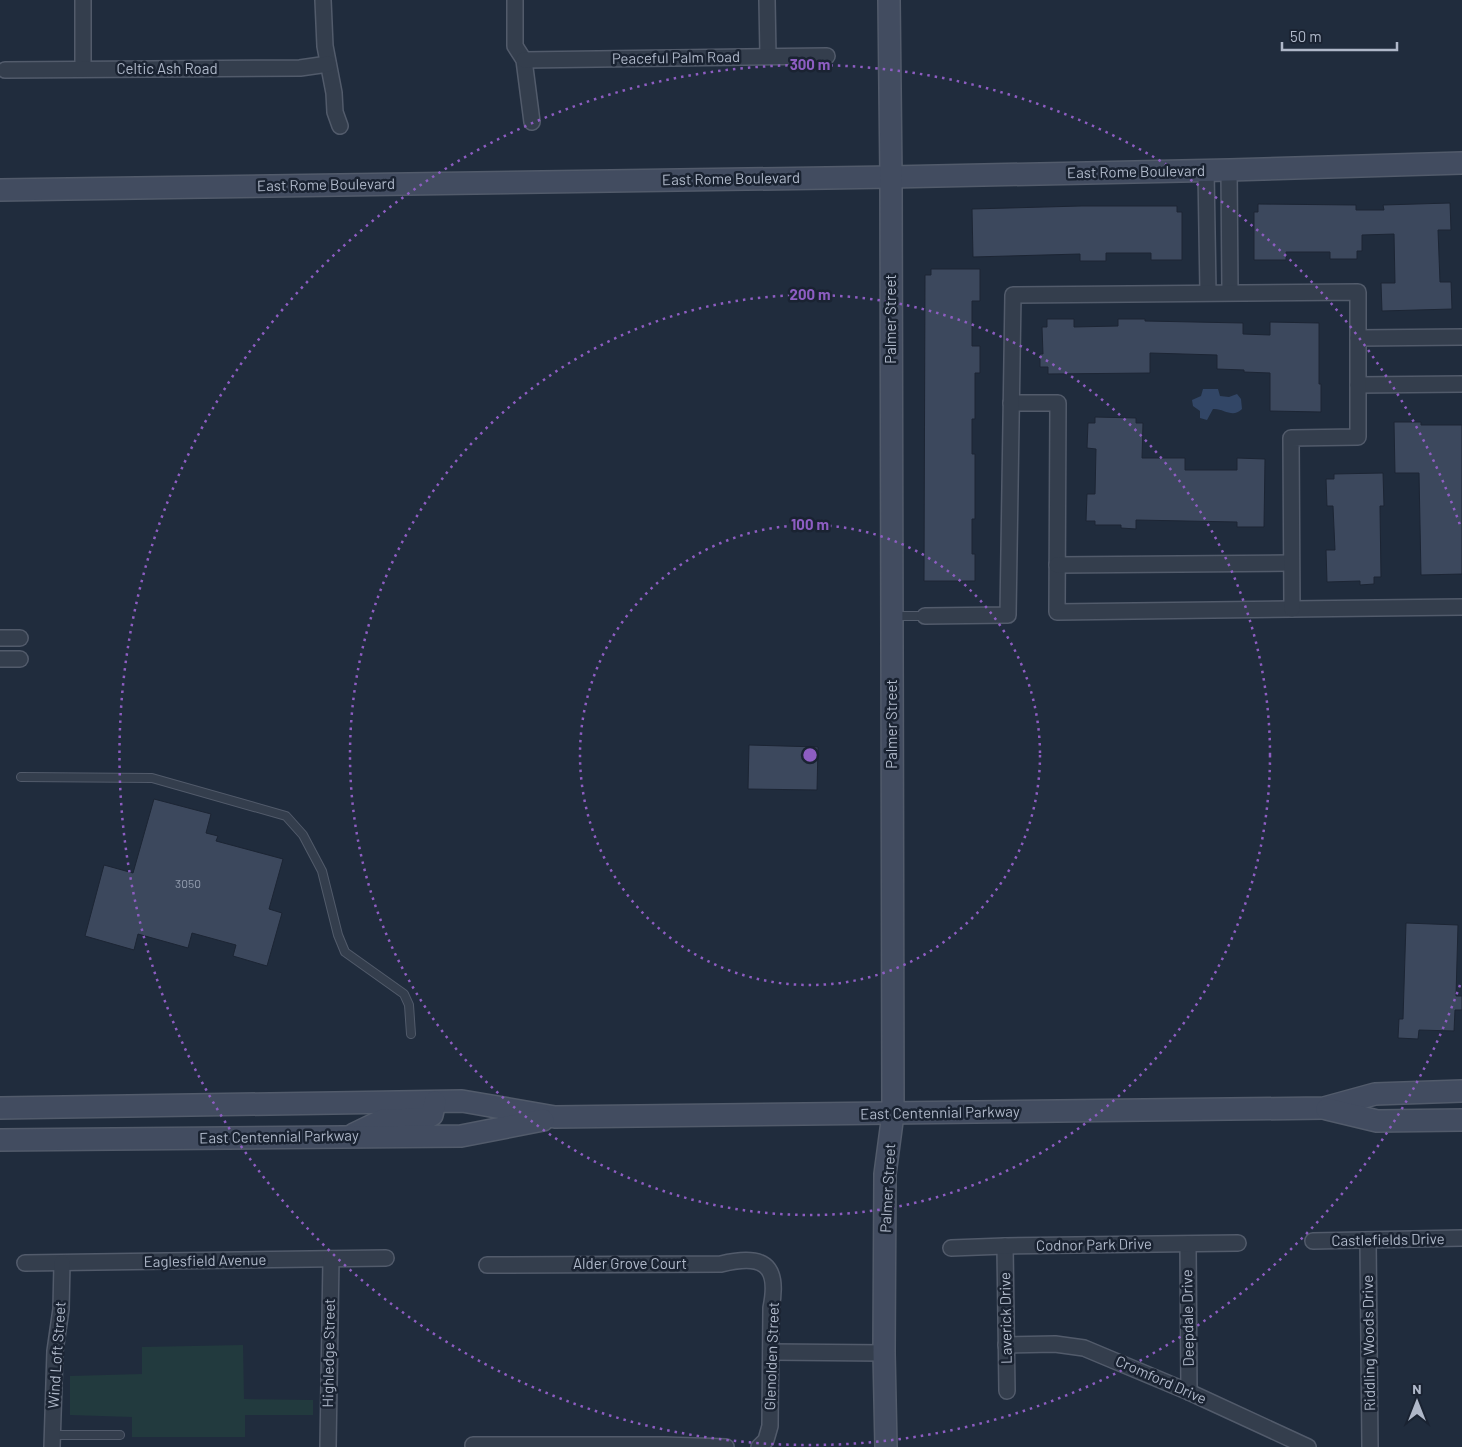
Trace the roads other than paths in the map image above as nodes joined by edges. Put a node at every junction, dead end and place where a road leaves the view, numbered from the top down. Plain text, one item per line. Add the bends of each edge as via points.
1 (83, 0) edge
2 (323, 0) edge
3 (515, 0) edge
4 (767, 0) edge
5 (889, 0) edge
6 (768, 56) junction
7 (827, 56) dead end
8 (524, 60) junction
9 (328, 64) junction
10 (83, 69) junction
11 (5, 70) dead end
12 (532, 122) dead end
13 (340, 126) dead end
14 (1462, 162) edge
15 (1206, 170) junction
16 (1229, 170) junction
17 (891, 177) junction
18 (0, 190) edge
19 (1208, 292) junction
20 (1230, 292) junction
21 (1462, 337) edge
22 (1358, 338) junction
23 (1462, 384) edge
24 (1358, 385) junction
25 (1011, 403) junction
26 (1291, 563) junction
27 (1058, 565) junction
28 (1462, 607) edge
29 (1292, 609) junction
30 (892, 616) junction
31 (925, 616) joint
32 (0, 638) edge
33 (20, 638) dead end
34 (0, 659) edge
35 (20, 659) dead end
36 (21, 777) dead end
37 (411, 1034) dead end
38 (1462, 1091) edge
39 (435, 1102) junction
40 (0, 1108) edge
41 (1324, 1108) junction
42 (893, 1114) junction
43 (556, 1117) junction
44 (1462, 1120) edge
45 (350, 1137) junction
46 (0, 1140) edge
47 (1462, 1238) edge
48 (1368, 1240) junction
49 (1313, 1241) dead end
50 (1238, 1242) dead end
51 (1188, 1244) junction
52 (1005, 1246) junction
53 (951, 1248) dead end
54 (386, 1258) dead end
55 (331, 1259) junction
56 (62, 1263) junction
57 (25, 1264) dead end
58 (486, 1265) dead end
59 (770, 1271) joint
60 (1006, 1344) junction
61 (771, 1352) junction
62 (884, 1353) junction
63 (1007, 1391) dead end
64 (1189, 1392) junction
65 (120, 1435) dead end
66 (52, 1441) edge
67 (473, 1444) dead end
68 (762, 1444) edge
69 (665, 1446) edge
70 (328, 1447) edge
71 (726, 1447) edge
72 (886, 1447) edge
73 (1308, 1447) edge
74 (1370, 1447) edge

1 - 10 street
2 - 9 street
3 - 8 street via 515,46
4 - 6 street
5 - 17 street, Palmer Street
6 - 7 street, Peaceful Palm Road
6 - 8 street, Peaceful Palm Road
8 - 12 street
9 - 10 street, Celtic Ash Road via 300,68
9 - 13 street via 334,112
10 - 11 street, Celtic Ash Road
14 - 16 street, East Rome Boulevard
15 - 16 street, East Rome Boulevard
15 - 17 street, East Rome Boulevard
15 - 19 street
16 - 20 street
17 - 18 street, East Rome Boulevard
17 - 30 street, Palmer Street
19 - 20 street
19 - 25 street via 1013,295
20 - 22 street via 1358,292
21 - 22 street
22 - 24 street
23 - 24 street
24 - 26 street via 1358,437 1291,438
25 - 27 street via 1058,403
25 - 31 street via 1008,615
26 - 27 street
26 - 29 street
27 - 29 street via 1057,612
28 - 29 street
30 - 31 lane
30 - 42 street, Palmer Street
32 - 33 street
34 - 35 street
36 - 37 lane via 152,778 286,816 303,835 322,871 345,952 404,994 409,1005
38 - 41 street, East Centennial Parkway via 1375,1094
39 - 40 street, East Centennial Parkway
39 - 43 street, East Centennial Parkway via 462,1101
39 - 45 street via 432,1114 425,1119 384,1120
41 - 42 street, East Centennial Parkway
41 - 44 street, East Centennial Parkway via 1376,1121
42 - 43 street, East Centennial Parkway
42 - 62 street, Palmer Street via 885,1174
43 - 45 street, East Centennial Parkway via 461,1136
45 - 46 street, East Centennial Parkway
47 - 48 street, Castlefields Drive
48 - 49 street, Castlefields Drive
48 - 74 street, Riddling Woods Drive
50 - 51 street, Codnor Park Drive
51 - 52 street, Codnor Park Drive
51 - 64 street, Deepdale Drive
52 - 53 street, Codnor Park Drive
52 - 60 street, Laverick Drive
54 - 55 street, Eaglesfield Avenue
55 - 56 street, Eaglesfield Avenue
55 - 70 street, Highledge Street
56 - 57 street, Eaglesfield Avenue
56 - 66 street, Wind Loft Street via 61,1309 54,1359
58 - 59 street, Alder Grove Court via 721,1264 754,1260
59 - 61 street, Glenolden Street via 775,1292 771,1308
60 - 63 street, Laverick Drive
60 - 64 street, Cromford Drive via 1055,1344 1084,1348
61 - 62 street
61 - 68 street, Glenolden Street via 770,1426
62 - 72 street, Palmer Street
64 - 73 street, Cromford Drive
65 - 66 lane
67 - 69 street
69 - 71 street

